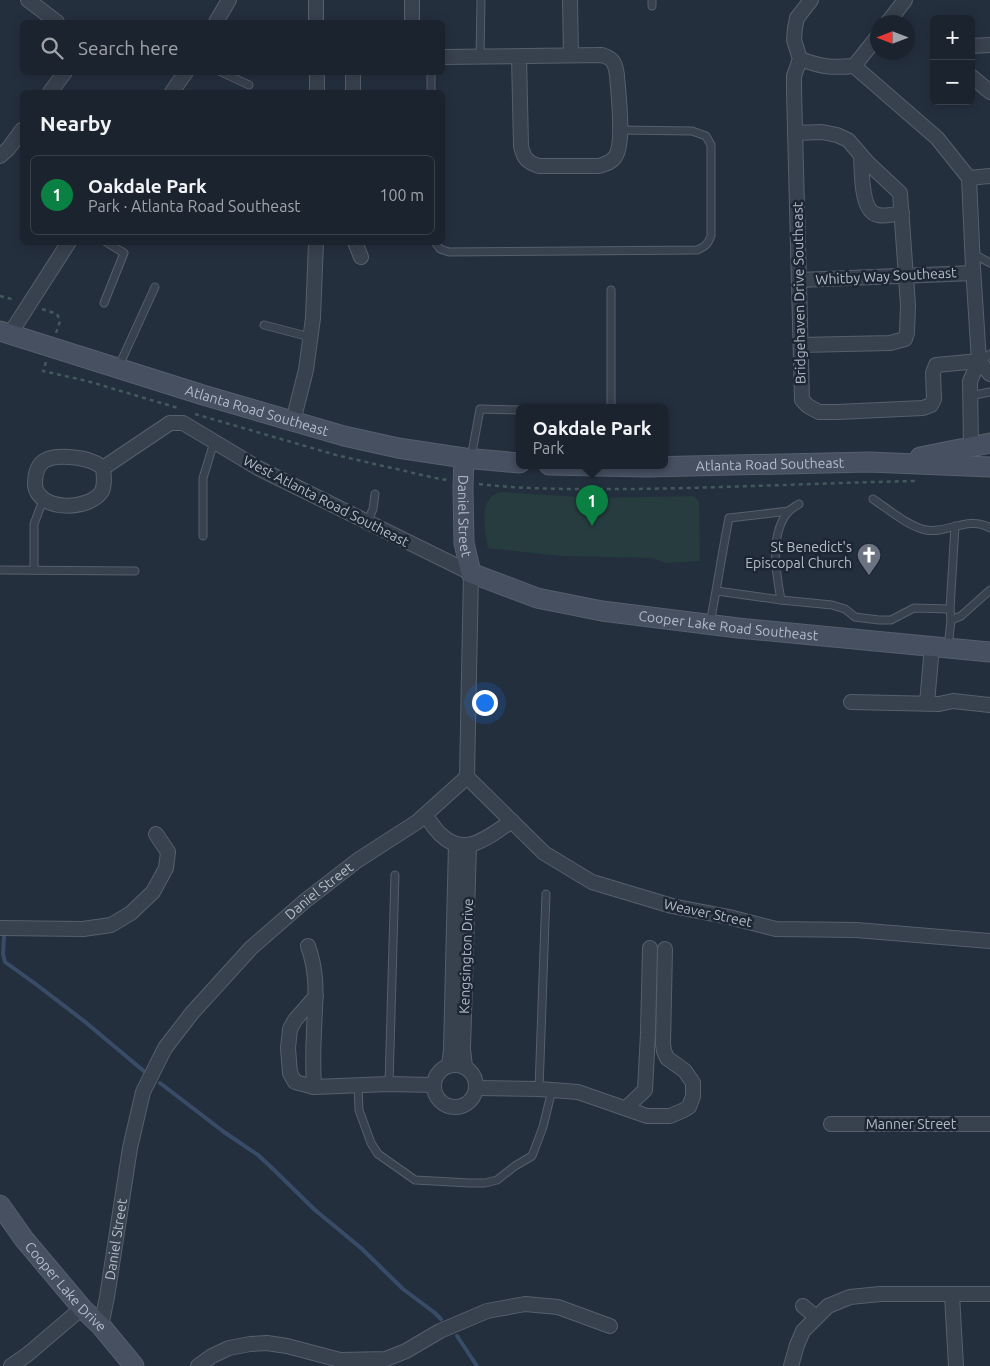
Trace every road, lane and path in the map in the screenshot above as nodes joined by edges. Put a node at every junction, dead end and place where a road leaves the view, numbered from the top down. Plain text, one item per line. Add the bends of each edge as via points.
1 (28, 0) edge
2 (229, 0) edge
3 (316, 0) edge
4 (412, 0) edge
5 (482, 0) edge
6 (570, 0) edge
7 (811, 0) edge
8 (905, 0) edge
9 (893, 15) edge
10 (54, 20) edge
11 (217, 20) edge
12 (316, 20) edge
13 (412, 20) edge
14 (990, 45) edge
15 (870, 46) edge
16 (975, 46) edge
17 (571, 55) junction
18 (519, 56) junction
19 (445, 57) edge
20 (480, 57) junction
21 (800, 59) junction
22 (854, 66) junction
23 (63, 75) edge
24 (184, 75) edge
25 (227, 75) edge
26 (317, 75) edge
27 (353, 75) edge
28 (431, 75) edge
29 (975, 79) edge
30 (249, 85) dead end
31 (52, 90) edge
32 (173, 90) edge
33 (317, 90) edge
34 (353, 90) edge
35 (431, 90) edge
36 (990, 92) edge
37 (620, 130) junction
38 (20, 133) edge
39 (795, 133) junction
40 (861, 155) junction
41 (0, 156) edge
42 (990, 176) edge
43 (969, 178) junction
44 (902, 213) junction
45 (68, 245) edge
46 (111, 245) edge
47 (316, 245) edge
48 (356, 245) edge
49 (437, 245) edge
50 (972, 253) junction
51 (361, 257) dead end
52 (990, 263) edge
53 (973, 272) junction
54 (906, 276) junction
55 (799, 280) junction
56 (155, 287) dead end
57 (611, 290) dead end
58 (104, 303) dead end
59 (264, 325) dead end
60 (3, 337) edge
61 (310, 337) junction
62 (801, 345) junction
63 (985, 357) edge
64 (118, 368) junction
65 (990, 374) edge
66 (990, 392) edge
67 (970, 396) junction
68 (610, 404) edge
69 (516, 410) edge
70 (293, 421) junction
71 (214, 442) junction
72 (990, 443) edge
73 (971, 447) junction
74 (467, 458) junction
75 (892, 462) junction
76 (516, 463) edge
77 (668, 467) edge
78 (990, 467) edge
79 (103, 468) junction
80 (916, 481) dead end
81 (495, 486) dead end
82 (375, 494) dead end
83 (873, 499) dead end
84 (43, 500) junction
85 (799, 504) dead end
86 (789, 512) junction
87 (367, 522) junction
88 (955, 526) junction
89 (990, 528) edge
90 (203, 536) dead end
91 (0, 570) edge
92 (34, 570) junction
93 (135, 571) dead end
94 (471, 573) junction
95 (990, 590) edge
96 (717, 591) junction
97 (780, 600) junction
98 (950, 609) junction
99 (951, 620) junction
100 (710, 624) junction
101 (940, 648) junction
102 (990, 652) edge
103 (851, 702) dead end
104 (927, 703) junction
105 (990, 705) edge
106 (467, 777) junction
107 (425, 815) junction
108 (512, 821) junction
109 (156, 834) dead end
110 (462, 845) junction
111 (395, 875) dead end
112 (546, 894) dead end
113 (0, 928) edge
114 (990, 941) edge
115 (308, 946) dead end
116 (316, 996) junction
117 (449, 1065) junction
118 (465, 1066) junction
119 (389, 1084) junction
120 (358, 1085) junction
121 (434, 1085) junction
122 (314, 1087) junction
123 (476, 1088) junction
124 (545, 1089) junction
125 (626, 1108) junction
126 (831, 1124) dead end
127 (990, 1124) edge
128 (0, 1205) edge
129 (990, 1294) edge
130 (952, 1295) junction
131 (803, 1306) dead end
132 (82, 1308) junction
133 (816, 1318) junction
134 (101, 1326) junction
135 (610, 1326) dead end
136 (387, 1362) edge
137 (11, 1366) edge
138 (134, 1366) edge
139 (198, 1366) edge
140 (790, 1366) edge
141 (956, 1366) edge

1 - 10 street
2 - 11 street
3 - 12 street
4 - 13 street
5 - 20 lane
6 - 17 street
7 - 21 street, Bridgehaven Drive Southeast via 797,18 795,28 794,40
8 - 9 street
14 - 16 street
15 - 22 street
17 - 18 street
17 - 37 street via 602,55 615,64
18 - 20 street
18 - 37 street via 521,146 523,156 530,163 539,166 608,164 616,156
19 - 20 street
21 - 22 street via 833,68
21 - 39 street, Bridgehaven Drive Southeast via 794,76
22 - 43 street via 937,138
23 - 31 street
24 - 32 street
25 - 30 lane
26 - 33 street
27 - 34 street
28 - 35 lane
29 - 36 street
37 - 49 lane via 692,131 706,136 711,145 711,236 704,247 697,250 449,252
38 - 41 street
39 - 40 street via 837,135 848,140
39 - 55 street, Bridgehaven Drive Southeast
40 - 44 street via 900,193
40 - 44 street via 866,205 877,216
42 - 43 street
43 - 50 street
44 - 54 street
45 - 60 street
46 - 58 lane via 124,253
47 - 61 street
48 - 51 street
50 - 52 lane
50 - 53 street
53 - 54 street, Whitby Way Southeast
53 - 63 street
54 - 55 street, Whitby Way Southeast
54 - 62 street via 905,339 890,343
55 - 62 street, Bridgehaven Drive Southeast
56 - 64 lane
57 - 68 lane
59 - 61 lane
60 - 64 main road, Atlanta Road Southeast
61 - 70 street via 306,370
62 - 63 street, Bridgehaven Drive Southeast via 802,400 819,412 923,408 931,405 934,398 933,373 936,365
63 - 65 street
63 - 67 street via 970,381
64 - 70 main road, Atlanta Road Southeast
66 - 67 lane
67 - 73 street
69 - 74 lane via 480,409
70 - 74 main road, Atlanta Road Southeast via 370,442
71 - 79 street, West Atlanta Road Southeast via 183,423 170,423
71 - 87 street, West Atlanta Road Southeast via 258,468
71 - 90 lane via 203,478
72 - 73 main road
73 - 75 main road
74 - 76 main road, Atlanta Road Southeast
74 - 94 main road, Daniel Street via 463,488 464,543
75 - 77 main road, Atlanta Road Southeast
75 - 78 main road, Atlanta Road Southeast
79 - 84 street via 101,491 90,502 66,505
79 - 84 street via 81,458 45,460 37,469 35,484
80 - 81 path via 578,489
82 - 87 lane
83 - 88 lane via 916,527 928,531
84 - 92 lane via 34,524
85 - 86 lane
86 - 96 lane via 729,518
86 - 97 lane via 778,537 775,559
87 - 94 street, West Atlanta Road Southeast
88 - 89 lane via 973,523
88 - 98 lane
91 - 92 lane
92 - 93 lane
94 - 100 main road, Cooper Lake Road Southeast via 537,598 602,611
94 - 106 street, Daniel Street
95 - 99 lane via 961,616
96 - 97 lane
96 - 100 lane
97 - 98 lane via 832,605 855,616 879,620 891,620 914,608
98 - 99 lane
99 - 101 lane
100 - 101 main road, Cooper Lake Road Southeast
101 - 102 main road, Cooper Lake Road Southeast
101 - 104 street
103 - 104 street
104 - 105 street via 953,701
106 - 107 street, Daniel Street
106 - 108 street, Weaver Street
107 - 110 street via 440,835
107 - 134 street, Daniel Street via 312,895 251,948 165,1048 143,1092 130,1148
108 - 110 street via 487,838
108 - 114 street, Weaver Street via 544,853 592,882 672,906 776,928 856,930
109 - 113 street via 168,852 166,868 153,892 131,914 111,925 83,929
110 - 117 street, Kengsington Drive
110 - 118 street, Kengsington Drive
111 - 119 lane
112 - 124 lane
115 - 116 street via 314,961
116 - 122 street
116 - 122 street via 290,1029 288,1048 290,1073 295,1082
117 - 118 street
117 - 121 street via 435,1076
118 - 123 street via 473,1074
119 - 120 street
119 - 121 street
120 - 122 street
120 - 124 lane via 359,1110 378,1154 415,1180 469,1183 497,1180 532,1156 543,1127
121 - 123 street via 439,1101 452,1107 469,1102
123 - 124 street
124 - 125 street via 578,1092
125 - 125 street via 645,1090 646,1082 649,999 645,948 670,948 664,1052 690,1077 693,1096 689,1107 670,1116 647,1116
126 - 127 street, Manner Street
128 - 132 main road, Cooper Lake Drive
129 - 130 street
130 - 133 street via 850,1297 828,1306
130 - 141 street
131 - 133 street
132 - 134 main road, Cooper Lake Drive
132 - 137 street
133 - 140 street via 803,1331
134 - 138 main road, Cooper Lake Drive
135 - 136 street via 558,1307 524,1304 488,1311 440,1331
136 - 139 street via 340,1360 267,1343 230,1348

